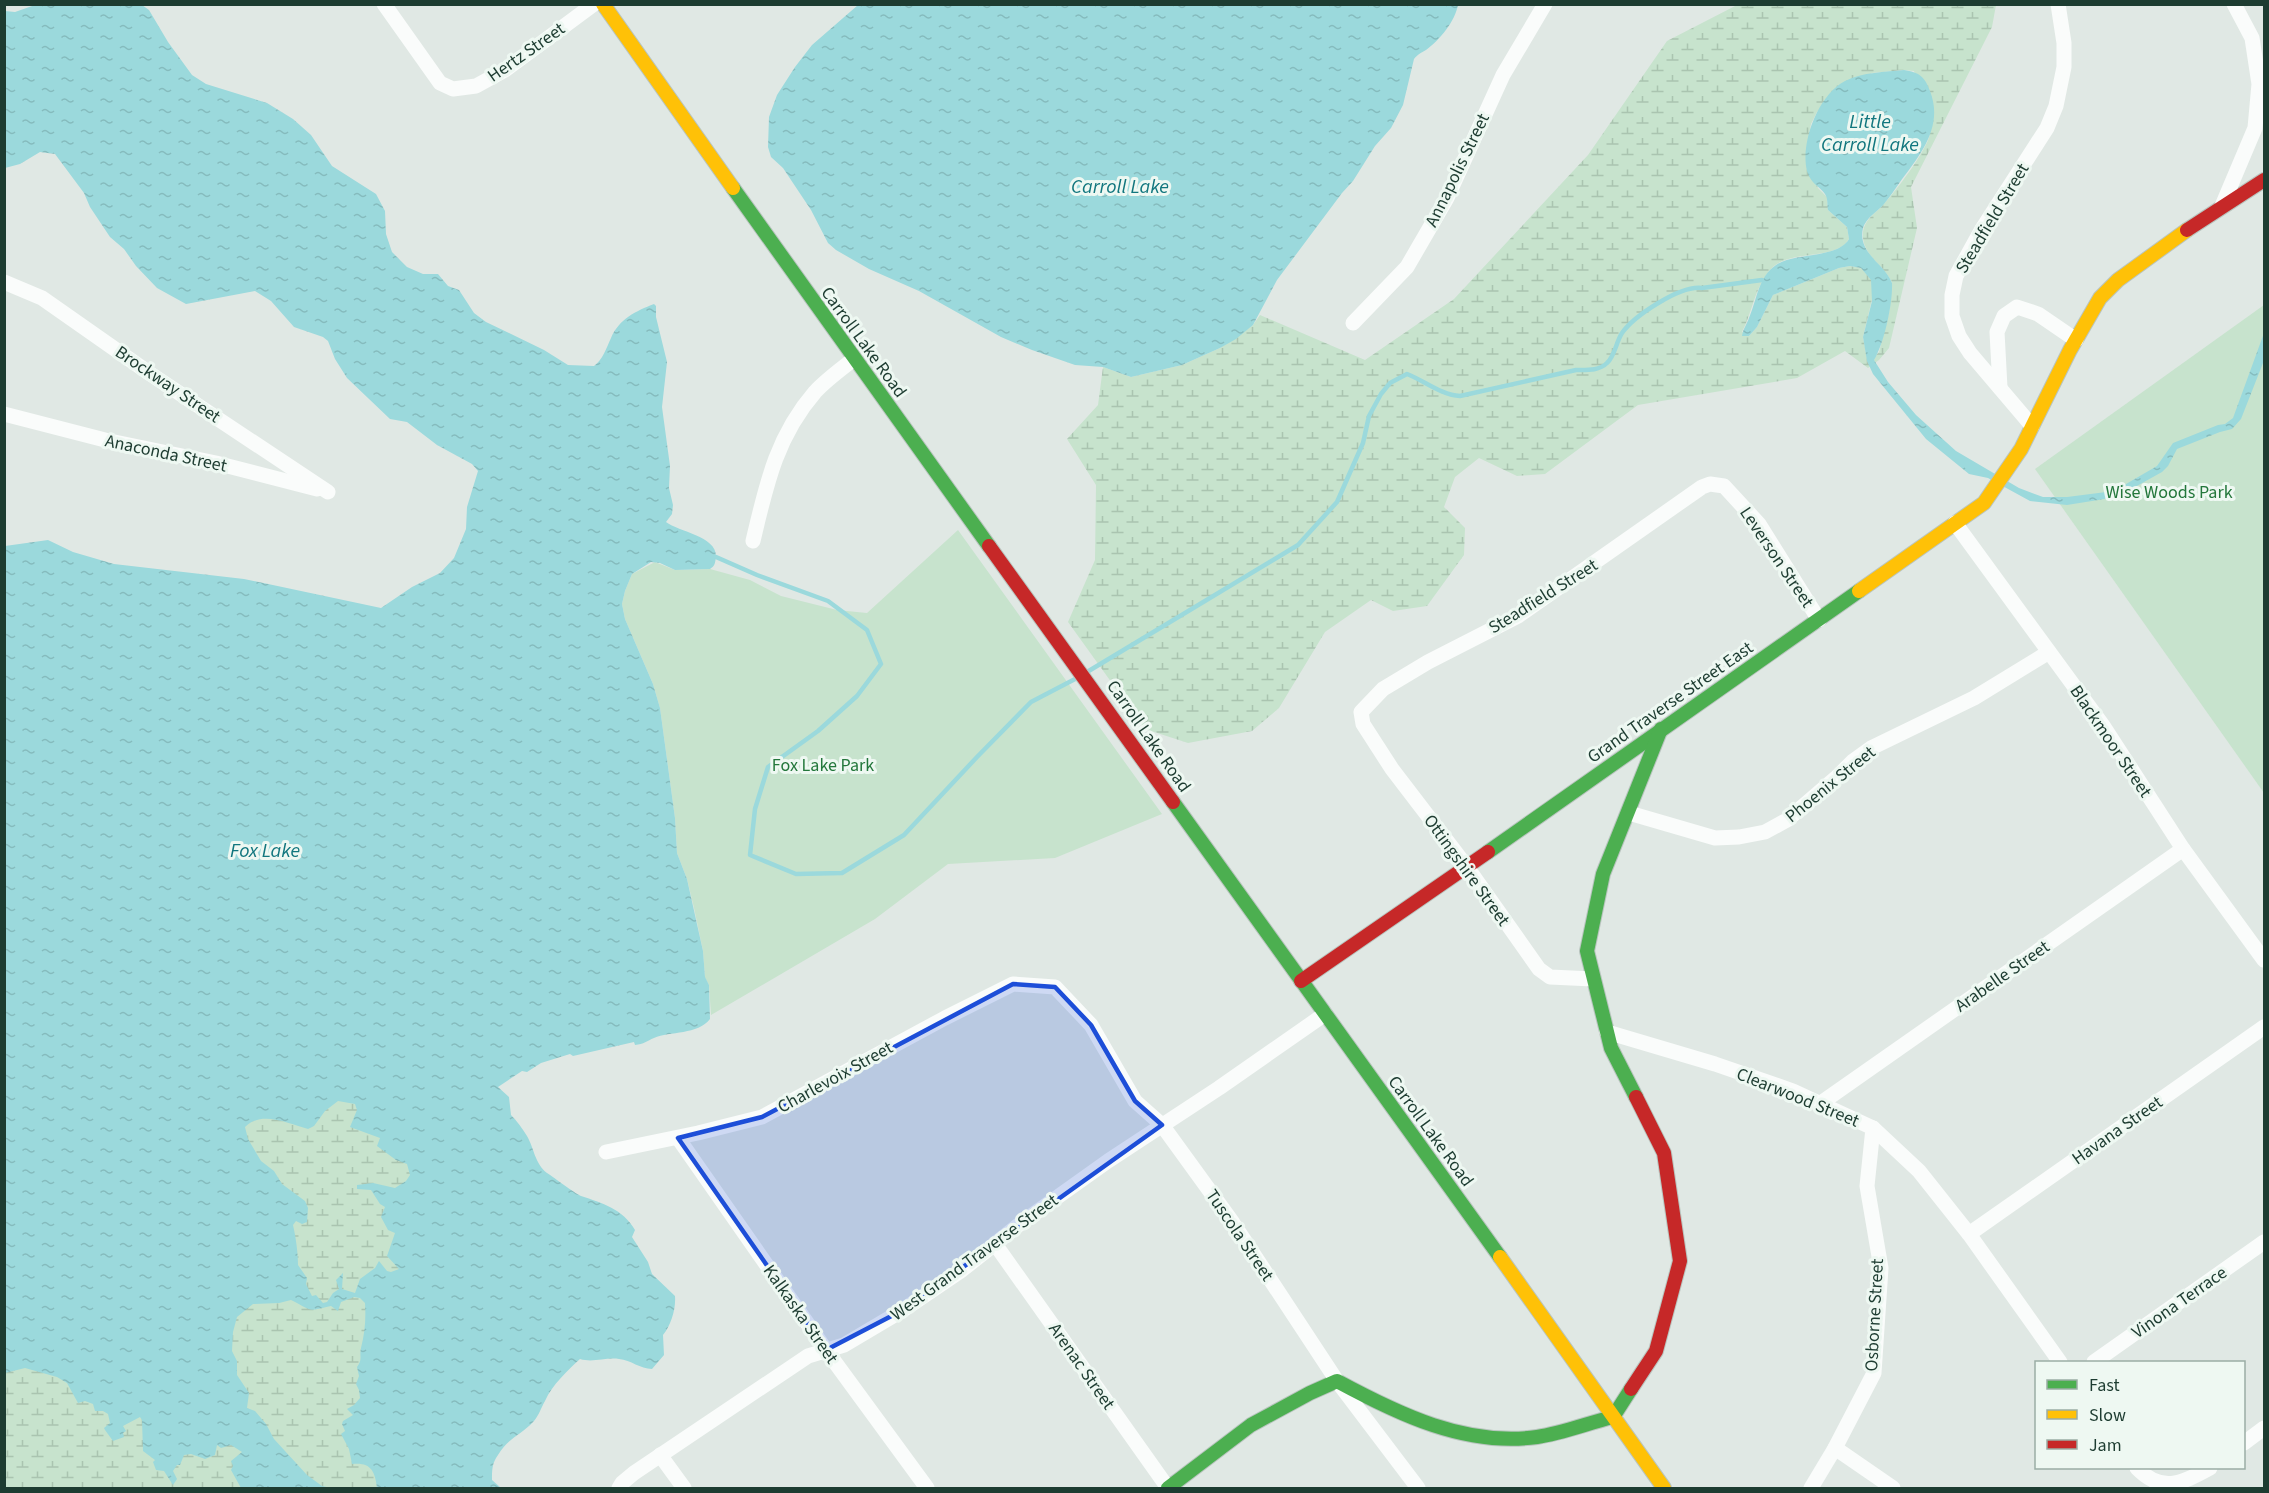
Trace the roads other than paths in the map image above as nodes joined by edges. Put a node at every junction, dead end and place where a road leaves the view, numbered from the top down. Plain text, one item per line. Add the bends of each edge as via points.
1 (384, 4) edge
2 (594, 4) edge
3 (603, 4) edge
4 (1545, 4) edge
5 (2058, 4) edge
6 (2234, 4) edge
7 (2265, 180) edge
8 (2222, 206) junction
9 (4, 282) edge
10 (1353, 323) dead end
11 (2076, 340) junction
12 (854, 359) junction
13 (2000, 388) junction
14 (4, 414) edge
15 (2032, 426) junction
16 (1702, 487) joint
17 (328, 492) joint
18 (1955, 523) junction
19 (753, 541) dead end
20 (1819, 620) junction
21 (2049, 652) junction
22 (1362, 724) joint
23 (1661, 729) junction
24 (1629, 813) junction
25 (2183, 849) junction
26 (1467, 867) junction
27 (2265, 960) edge
28 (1593, 979) junction
29 (1301, 981) junction
30 (1055, 987) joint
31 (1325, 1014) junction
32 (2265, 1027) edge
33 (1607, 1032) junction
34 (1821, 1102) junction
35 (1162, 1125) junction
36 (1873, 1128) junction
37 (678, 1137) junction
38 (606, 1152) dead end
39 (1969, 1234) junction
40 (2265, 1242) edge
41 (995, 1244) junction
42 (826, 1350) junction
43 (2059, 1361) edge
44 (2095, 1361) edge
45 (1337, 1381) junction
46 (1613, 1417) junction
47 (2265, 1428) edge
48 (2245, 1442) edge
49 (1835, 1448) junction
50 (660, 1455) junction
51 (2138, 1469) edge
52 (2206, 1469) edge
53 (619, 1488) edge
54 (684, 1488) edge
55 (927, 1488) edge
56 (1168, 1488) edge
57 (1418, 1488) edge
58 (1664, 1488) edge
59 (1810, 1488) edge
60 (1893, 1488) edge

1 - 2 street, Hertz Street via 440,83 453,89 476,86 505,70
3 - 12 street, Carroll Lake Road
4 - 10 street, Annapolis Street via 1503,75 1447,198 1407,267
5 - 13 street, Steadfield Street via 2064,67 2056,106 2047,128 1956,276 1952,295 1952,316 1959,336
6 - 8 street via 2252,38 2259,84 2255,128
7 - 8 street
8 - 11 street via 2118,280 2100,298
9 - 17 street, Brockway Street via 42,298
11 - 13 street via 2038,314 2017,307 2004,316 1997,332
11 - 15 street
12 - 19 street via 816,391 780,444
12 - 29 street, Carroll Lake Road
13 - 15 street, Steadfield Street
14 - 17 street, Anaconda Street
15 - 18 street, Grand Traverse Street East via 1984,503
16 - 20 street, Leverson Street via 1724,486 1741,502
16 - 22 street, Steadfield Street via 1518,616 1383,689 1361,712
18 - 20 street, Grand Traverse Street East
18 - 21 street, Blackmoor Street
20 - 23 street, Grand Traverse Street East
21 - 24 street, Phoenix Street via 1974,698 1871,748 1787,820 1765,832 1715,838
21 - 25 street, Blackmoor Street via 2104,727
22 - 26 street, Ottingshire Street
23 - 24 street
23 - 26 street, Grand Traverse Street East
24 - 28 street via 1603,874 1587,951
25 - 27 street, Blackmoor Street
25 - 34 street, Arabelle Street
26 - 28 street, Ottingshire Street via 1539,969 1550,977
26 - 29 street, Grand Traverse Street East
28 - 33 street
29 - 31 street, Carroll Lake Road
30 - 35 street, Tuscola Street via 1091,1025 1136,1101
30 - 37 street, Charlevoix Street via 1013,984 762,1117
31 - 35 street, West Grand Traverse Street
31 - 46 street, Carroll Lake Road
32 - 39 street, Havana Street
33 - 34 street, Clearwood Street
33 - 46 street via 1611,1048 1664,1153 1680,1261 1656,1351
34 - 36 street, Clearwood Street
35 - 41 street, West Grand Traverse Street
35 - 45 street, Tuscola Street via 1233,1223
36 - 39 street, Clearwood Street via 1919,1171
36 - 49 street, Osborne Street via 1867,1186 1881,1268 1874,1373
37 - 38 street, Charlevoix Street
37 - 42 street, Kalkaska Street
39 - 43 street, Clearwood Street
40 - 44 street, Vinona Terrace
41 - 42 street, West Grand Traverse Street via 903,1310 844,1345
41 - 56 street, Arenac Street
42 - 50 street, West Grand Traverse Street via 808,1356
42 - 55 street, Kalkaska Street
45 - 46 street via 1376,1402 1461,1434 1507,1440 1538,1437
45 - 56 street via 1251,1425
45 - 57 street, Tuscola Street
46 - 58 street, Carroll Lake Road
47 - 48 street
49 - 59 street, Osborne Street
49 - 60 street
50 - 53 street, West Grand Traverse Street
50 - 54 street
51 - 52 street via 2146,1481 2172,1488

